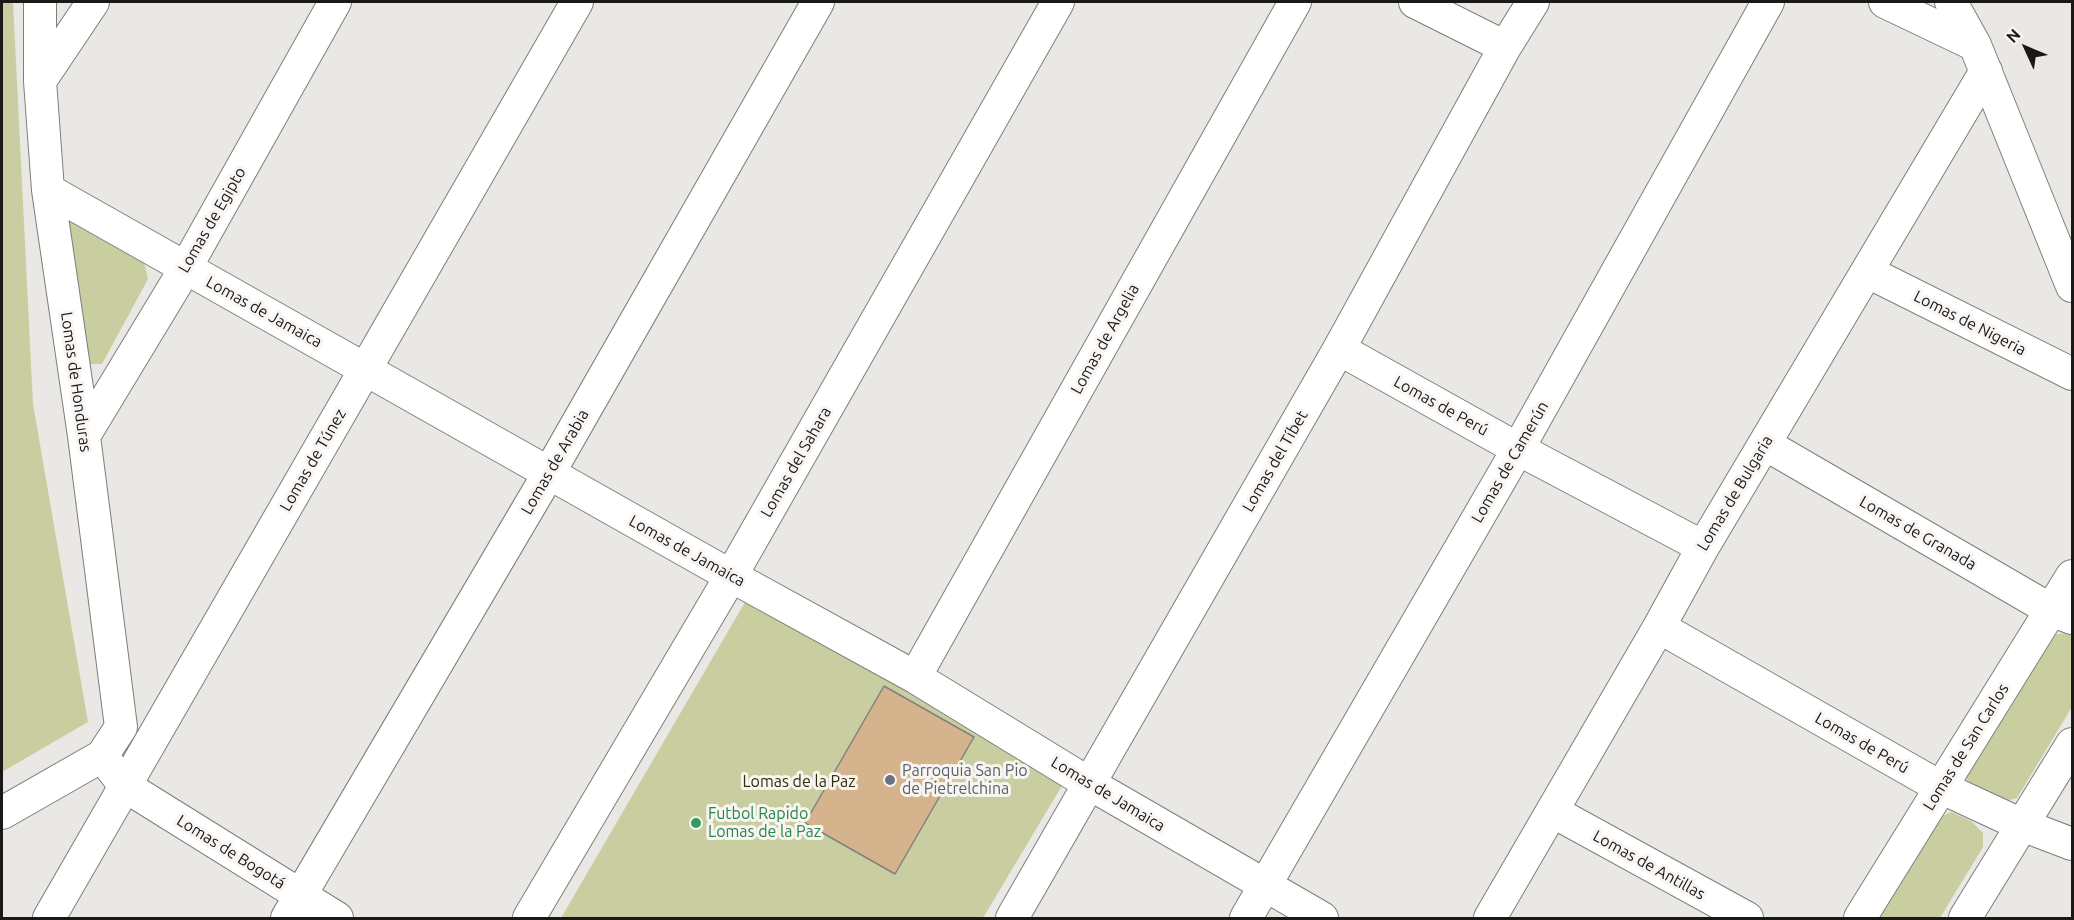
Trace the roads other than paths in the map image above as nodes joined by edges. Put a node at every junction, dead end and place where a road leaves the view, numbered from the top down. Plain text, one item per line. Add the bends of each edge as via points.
1 (40, 2) edge
2 (93, 2) edge
3 (336, 2) edge
4 (577, 2) edge
5 (818, 2) edge
6 (1058, 2) edge
7 (1294, 2) edge
8 (1415, 2) edge
9 (1533, 2) edge
10 (1768, 2) edge
11 (1885, 2) edge
12 (1951, 2) edge
13 (1505, 47) junction
14 (1981, 58) junction
15 (40, 81) junction
16 (48, 190) junction
17 (185, 269) junction
18 (1868, 272) junction
19 (2073, 286) edge
20 (1339, 350) junction
21 (366, 368) junction
22 (2073, 374) edge
23 (84, 436) junction
24 (1765, 444) junction
25 (1518, 449) junction
26 (549, 473) junction
27 (1703, 546) junction
28 (731, 576) junction
29 (2073, 576) edge
30 (2062, 614) edge
31 (1659, 627) junction
32 (915, 677) junction
33 (2073, 744) edge
34 (102, 756) junction
35 (1090, 784) junction
36 (125, 786) junction
37 (1940, 787) junction
38 (1552, 811) junction
39 (2, 813) edge
40 (2022, 825) junction
41 (2073, 844) edge
42 (1264, 885) junction
43 (293, 907) edge
44 (49, 918) edge
45 (337, 918) edge
46 (529, 918) edge
47 (1012, 918) edge
48 (1246, 918) edge
49 (1322, 918) edge
50 (1490, 918) edge
51 (1747, 918) edge
52 (1860, 918) edge
53 (1965, 918) edge

1 - 15 street, Lomas de Honduras
2 - 15 street
3 - 17 street, Lomas de Egipto
4 - 21 street, Lomas de Túnez
5 - 26 street, Lomas de Arabia
6 - 28 street, Lomas del Sahara
7 - 32 street, Lomas de Argelia
8 - 13 street
9 - 13 street, Lomas del Tíbet
10 - 25 street, Lomas de Camerún
11 - 14 street
12 - 14 street
13 - 20 street, Lomas del Tíbet
14 - 18 street, Lomas de Bulgaria
14 - 19 street
15 - 16 street, Lomas de Honduras
16 - 17 street, Lomas de Jamaica
16 - 23 street, Lomas de Honduras
17 - 21 street, Lomas de Jamaica
17 - 23 street, Lomas de Egipto
18 - 22 street, Lomas de Nigeria
18 - 24 street, Lomas de Bulgaria
20 - 25 street, Lomas de Perú
20 - 35 street, Lomas del Tíbet
21 - 26 street, Lomas de Jamaica
21 - 36 street, Lomas de Túnez
23 - 34 street, Lomas de Honduras via 121,727
24 - 27 street, Lomas de Bulgaria
24 - 30 street, Lomas de Granada
25 - 27 street, Lomas de Perú
25 - 42 street, Lomas de Camerún
26 - 28 street, Lomas de Jamaica
26 - 43 street, Lomas de Arabia
27 - 31 street, Lomas de Bulgaria
28 - 32 street, Lomas de Jamaica
28 - 46 street, Lomas del Sahara
29 - 30 street, Lomas de San Carlos
30 - 37 street, Lomas de San Carlos
31 - 37 street, Lomas de Perú
31 - 38 street, Lomas de Bulgaria
32 - 35 street, Lomas de Jamaica
33 - 40 street
34 - 36 street
34 - 39 street, Lomas de Honduras
35 - 42 street, Lomas de Jamaica
35 - 47 street, Lomas del Tíbet
36 - 43 street, Lomas de Bogotá
36 - 44 street, Lomas de Túnez
37 - 40 street, Lomas de Perú
37 - 52 street, Lomas de San Carlos
38 - 50 street, Lomas de Bulgaria
38 - 51 street, Lomas de Antillas
40 - 41 street, Lomas de Perú
40 - 53 street
42 - 48 street, Lomas de Camerún
42 - 49 street, Lomas de Jamaica
43 - 45 street, Lomas de Bogotá

